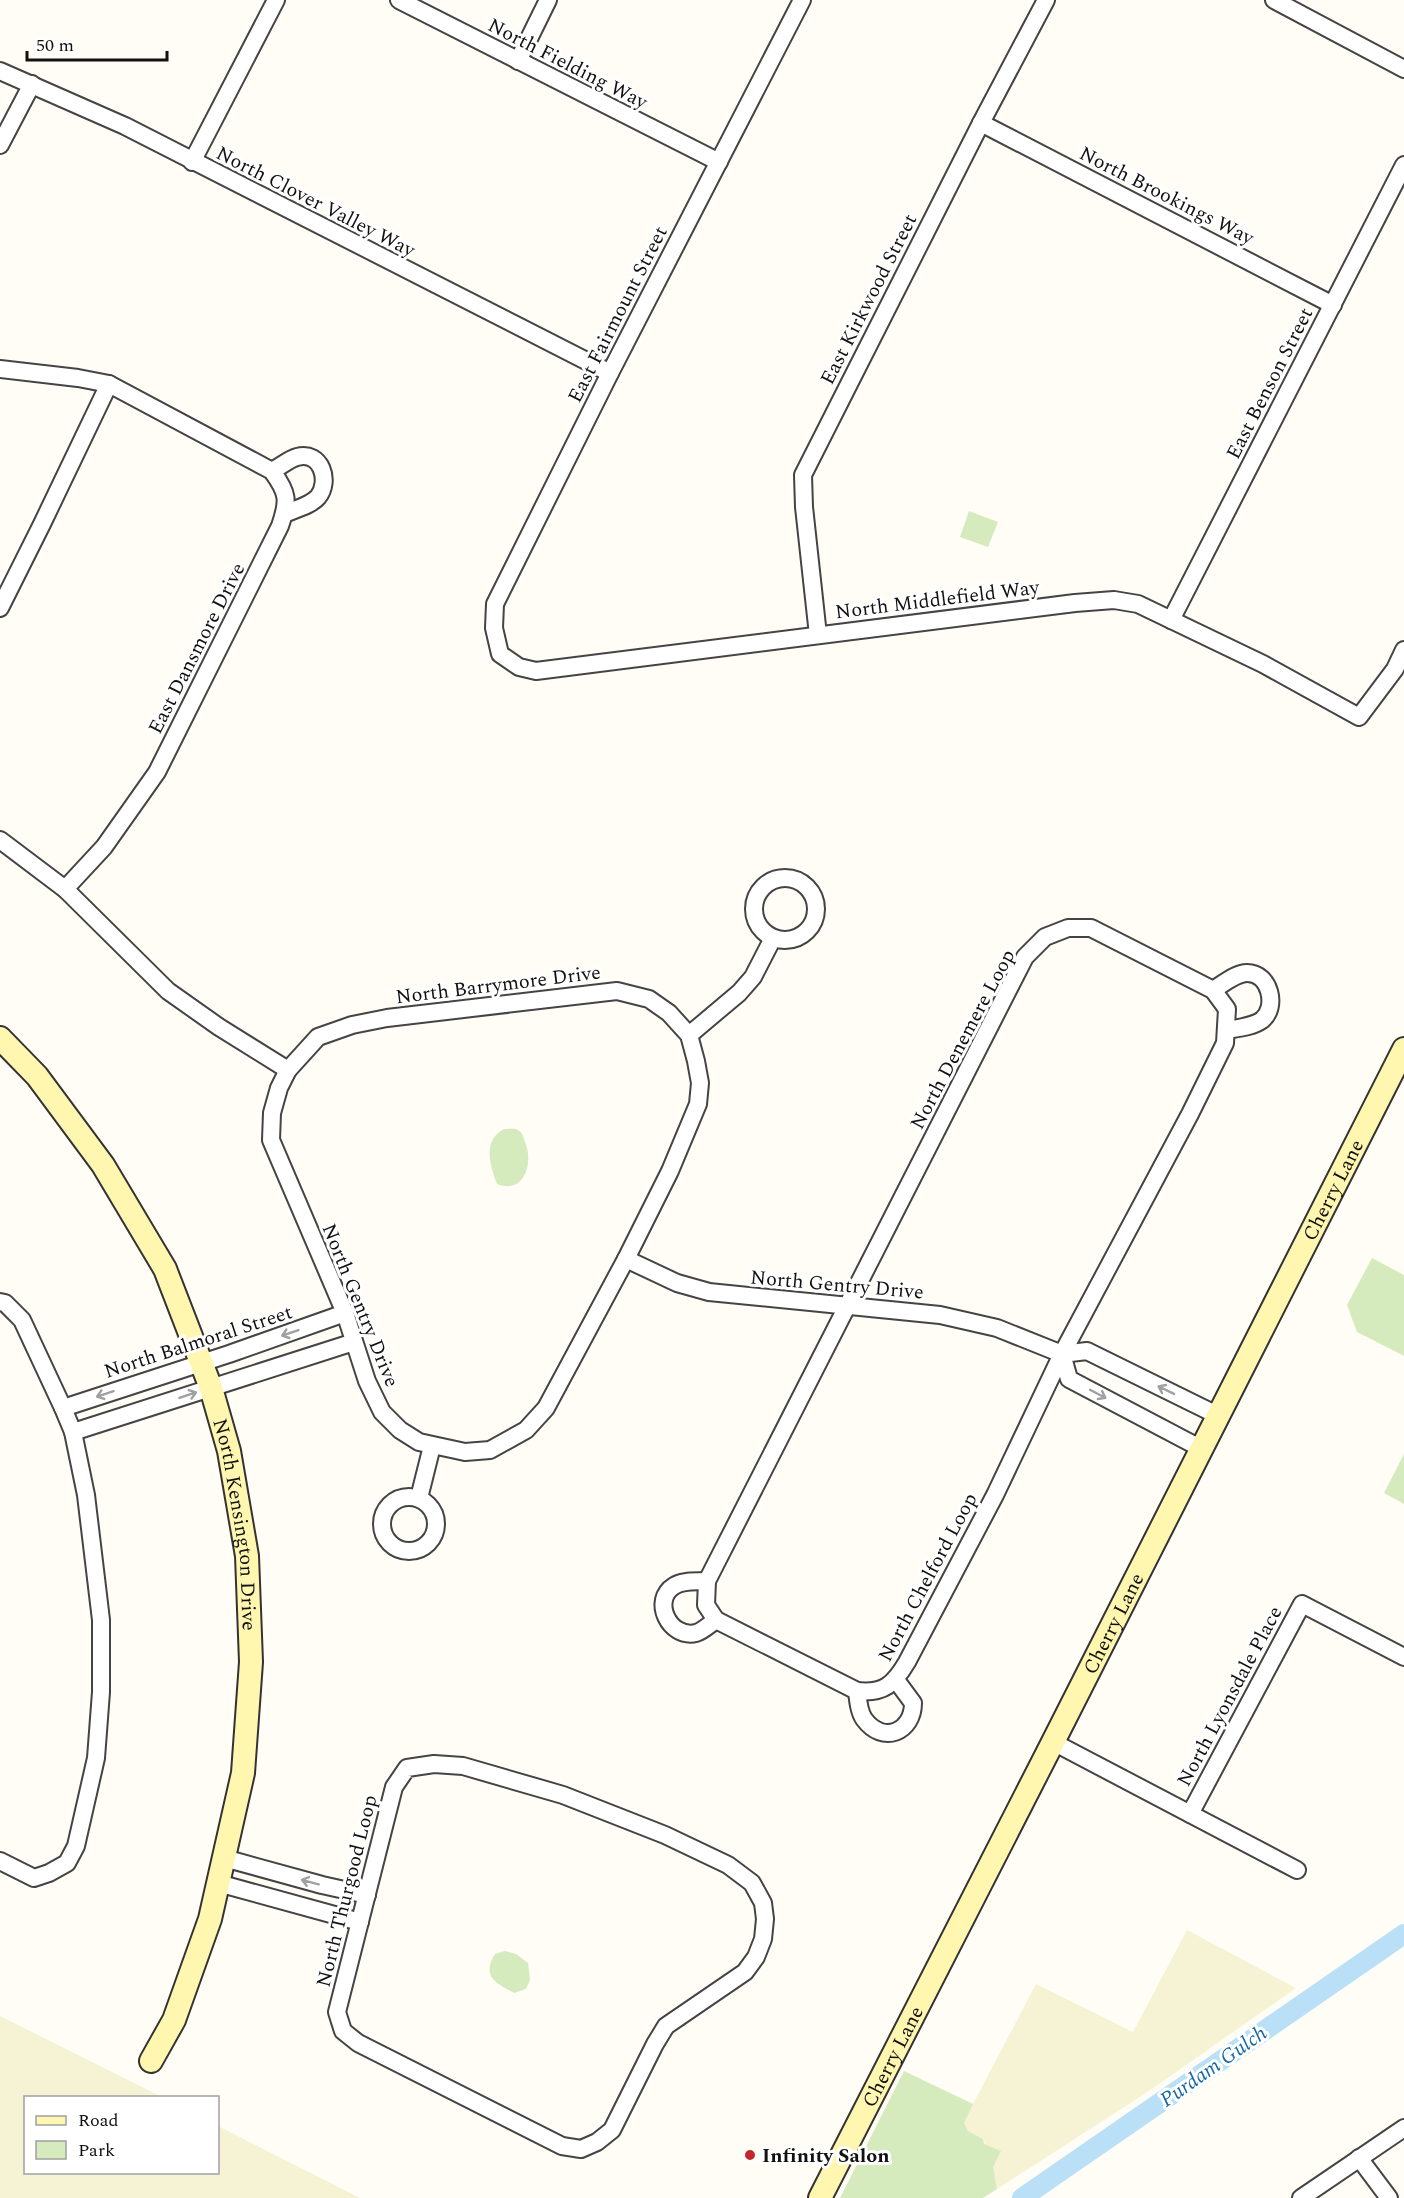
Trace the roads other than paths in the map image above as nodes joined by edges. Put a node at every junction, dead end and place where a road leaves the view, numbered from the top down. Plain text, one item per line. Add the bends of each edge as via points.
1 (276, 0) edge
2 (399, 0) edge
3 (548, 0) edge
4 (802, 0) edge
5 (1046, 0) edge
6 (1274, 0) edge
7 (518, 61) junction
8 (1404, 69) edge
9 (0, 71) edge
10 (32, 84) junction
11 (981, 123) junction
12 (0, 145) edge
13 (192, 162) junction
14 (719, 162) junction
15 (1404, 165) edge
16 (1333, 305) junction
17 (0, 369) edge
18 (610, 373) junction
19 (109, 384) junction
20 (272, 471) junction
21 (284, 514) junction
22 (0, 608) edge
23 (1171, 620) junction
24 (818, 635) junction
25 (1404, 650) edge
26 (500, 654) joint
27 (0, 840) edge
28 (65, 889) junction
29 (773, 938) dead end
30 (1213, 990) junction
31 (1226, 1030) junction
32 (689, 1035) junction
33 (0, 1038) edge
34 (1404, 1049) edge
35 (288, 1070) junction
36 (626, 1259) junction
37 (0, 1302) edge
38 (848, 1307) junction
39 (345, 1313) junction
40 (354, 1342) junction
41 (1062, 1354) junction
42 (202, 1363) junction
43 (211, 1388) junction
44 (63, 1408) junction
45 (1219, 1416) junction
46 (73, 1432) junction
47 (432, 1446) junction
48 (1202, 1449) junction
49 (419, 1498) dead end
50 (707, 1581) junction
51 (716, 1620) junction
52 (1404, 1658) edge
53 (896, 1680) junction
54 (857, 1691) junction
55 (1053, 1742) junction
56 (1190, 1814) junction
57 (224, 1858) junction
58 (0, 1861) edge
59 (1297, 1870) dead end
60 (218, 1884) junction
61 (367, 1895) junction
62 (360, 1922) junction
63 (151, 2061) dead end
64 (1404, 2128) edge
65 (1359, 2158) junction
66 (820, 2198) edge
67 (1301, 2198) edge
68 (1389, 2198) edge

1 - 13 street
2 - 7 street, North Fielding Way
3 - 7 street
4 - 14 street, East Fairmount Street
5 - 11 street, East Kirkwood Street
6 - 8 street
7 - 14 street, North Fielding Way
9 - 10 street, North Clover Valley Way
10 - 12 street
10 - 13 street, North Clover Valley Way
11 - 16 street, North Brookings Way
11 - 24 street, East Kirkwood Street via 803,475
13 - 18 street, North Clover Valley Way
14 - 18 street, East Fairmount Street
15 - 16 street, East Benson Street
16 - 23 street, East Benson Street
17 - 19 street
18 - 26 street, East Fairmount Street via 495,604 494,628
19 - 20 street
19 - 22 street
20 - 21 street, East Dansmore Drive via 284,487
20 - 21 street via 297,457 307,456 315,460 325,476 323,489 316,498
21 - 28 street, East Dansmore Drive via 157,772 104,847
23 - 24 street, North Middlefield Way via 1138,604 1114,600
23 - 25 street, North Middlefield Way via 1263,664 1359,717 1395,669
24 - 26 street, North Middlefield Way via 536,671 519,667
27 - 28 street
28 - 35 street via 168,991
29 - 32 street via 753,977
30 - 31 street via 1227,1009
30 - 31 street via 1247,973 1268,987 1272,1001 1268,1014 1254,1025
30 - 38 street, North Denemere Loop via 1091,928 1068,928 1045,937 1025,957
31 - 41 street via 1225,1043 1190,1114
32 - 35 street, North Barrymore Drive via 649,999 617,991 352,1025 318,1037
32 - 36 street, North Barrymore Drive via 700,1083 698,1104
33 - 42 main road, North Kensington Drive via 37,1076 103,1165 165,1269
34 - 45 main road, Cherry Lane
35 - 39 street, North Gentry Drive via 272,1113 271,1140
36 - 38 street, North Gentry Drive via 677,1283 709,1292
36 - 47 street, North Gentry Drive via 546,1408 526,1430 490,1450 465,1452
37 - 44 street via 22,1320
38 - 41 street, North Gentry Drive via 940,1315 997,1328
38 - 50 street
39 - 40 street, North Gentry Drive
39 -> 42 street, North Balmoral Street
40 - 43 street
40 - 47 street, North Gentry Drive via 382,1412 400,1430
45 -> 41 street, North Gentry Drive via 1087,1351
41 -> 48 street via 1069,1378
41 - 53 street, North Chelford Loop via 995,1495
42 - 43 main road, North Kensington Drive
42 -> 44 street, North Balmoral Street
46 -> 43 street
43 - 57 main road, North Kensington Drive via 229,1451 247,1557 251,1662 243,1773
44 - 46 street
45 - 48 main road, Cherry Lane
46 - 58 street via 86,1495 100,1620 101,1692 96,1758 76,1846 67,1863 34,1878
47 - 49 street
48 - 55 main road, Cherry Lane
50 - 51 street via 706,1605
50 - 51 street via 675,1585 668,1591 663,1608 666,1620 686,1633 698,1632
51 - 54 street
52 - 56 street, North Lyonsdale Place via 1302,1604
53 - 54 street, North Chelford Loop via 880,1690
53 - 54 street via 913,1703 908,1723 897,1732 880,1732 864,1720
55 - 56 street
55 - 66 main road, Cherry Lane
56 - 59 street
57 - 60 main road, North Kensington Drive
61 -> 57 street
60 - 62 street
60 - 63 main road, North Kensington Drive via 210,1919 174,2020
61 - 62 street, North Thurgood Loop
61 - 62 street, North Thurgood Loop via 394,1787 406,1768 434,1764 463,1766 563,1795 665,1835 728,1865 752,1883 763,1903 765,1919 760,1948 745,1972 666,2026 612,2130 581,2149 562,2146 358,2043 343,2031 337,2012
64 - 65 street
65 - 67 street
65 - 68 street

